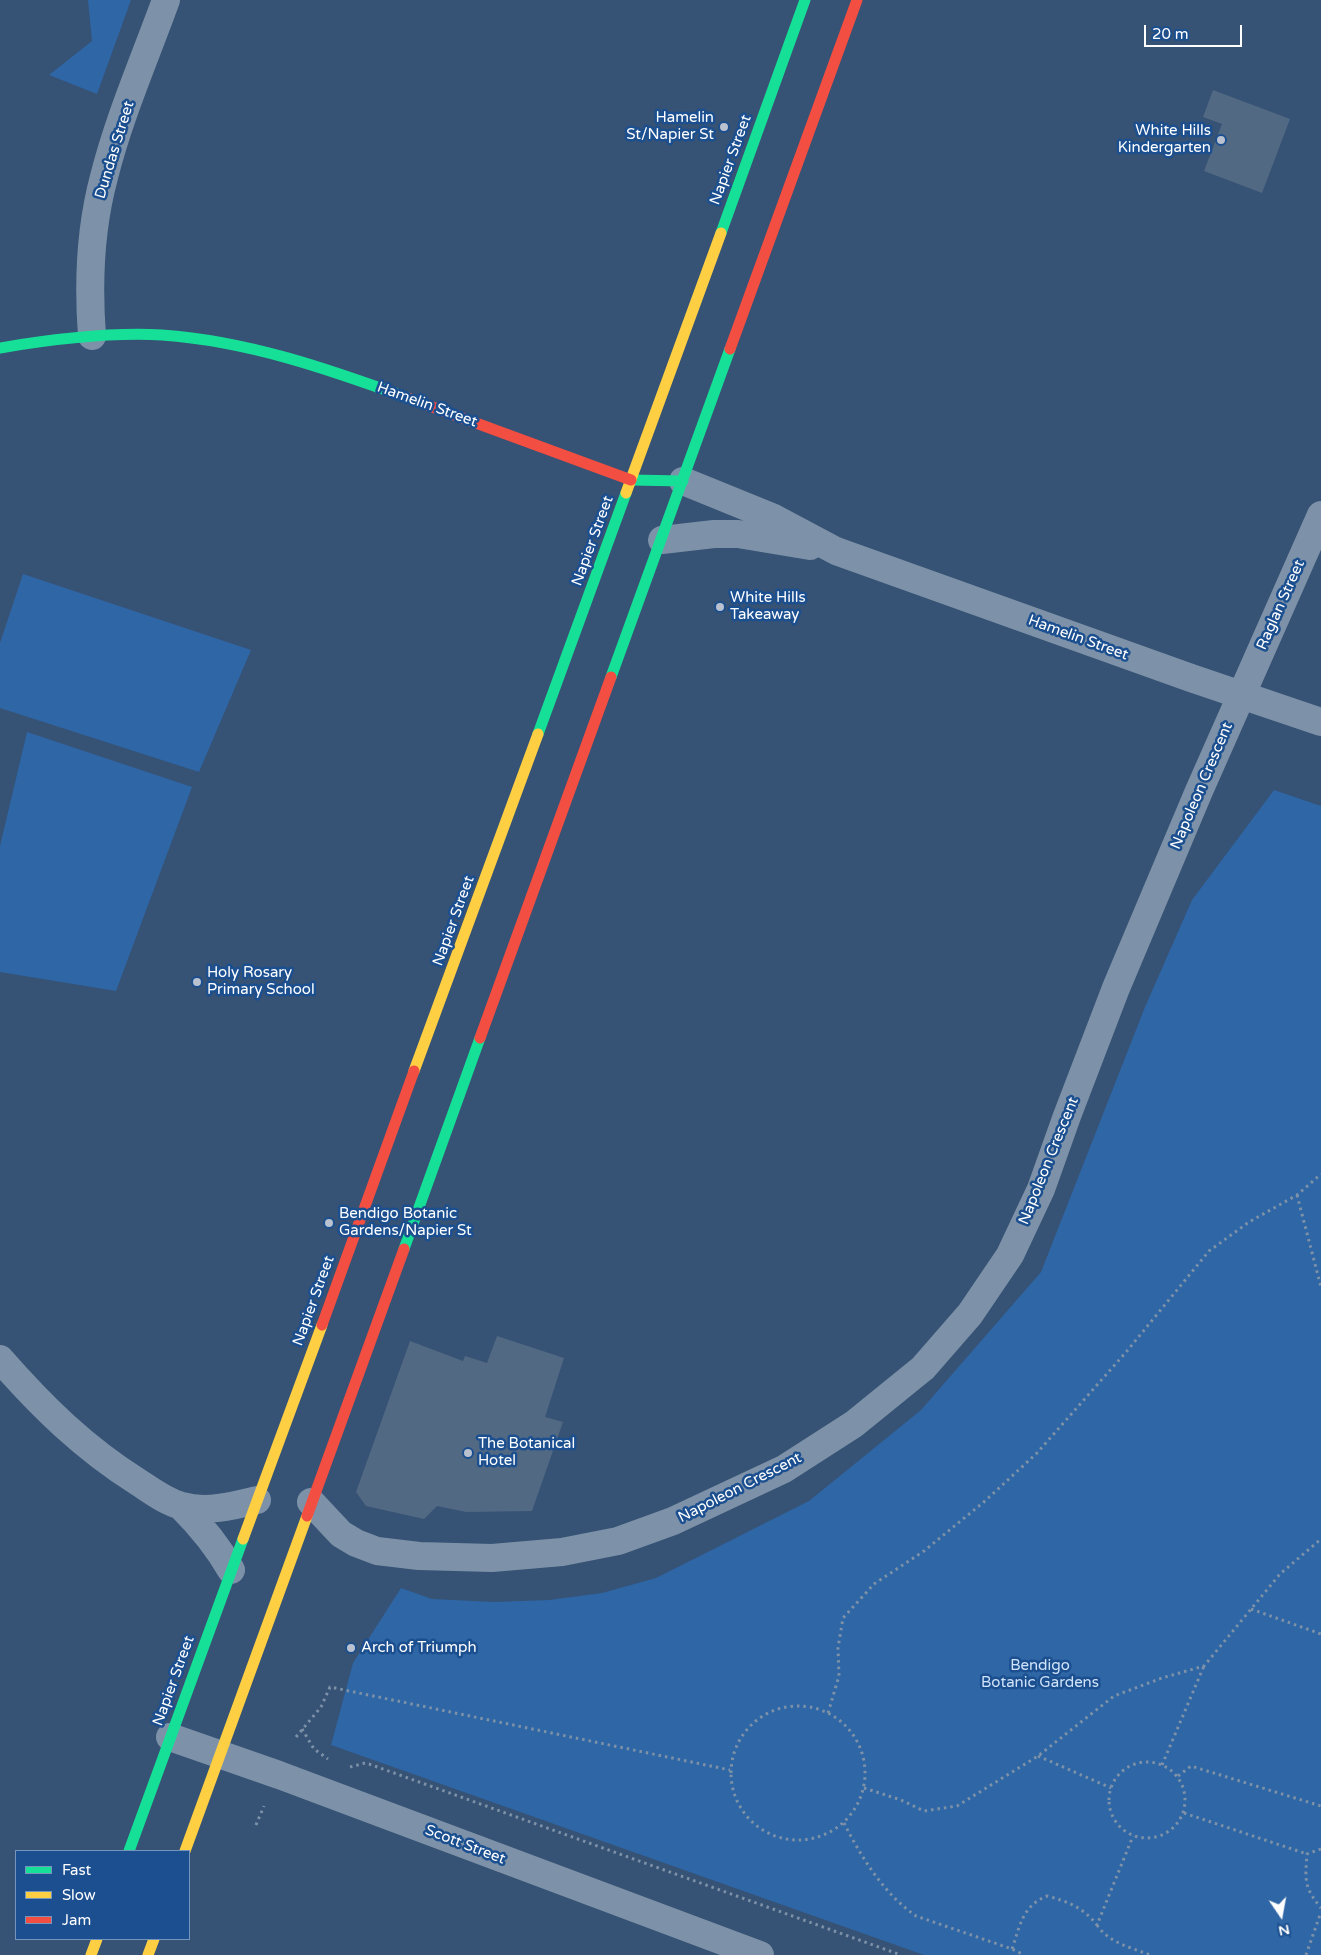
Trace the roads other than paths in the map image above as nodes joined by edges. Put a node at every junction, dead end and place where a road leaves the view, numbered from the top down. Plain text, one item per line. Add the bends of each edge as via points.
1 (166, 0) edge
2 (805, 0) edge
3 (857, 0) edge
4 (92, 336) junction
5 (0, 348) edge
6 (631, 480) junction
7 (683, 481) junction
8 (1321, 515) edge
9 (662, 540) junction
10 (836, 551) junction
11 (1241, 694) junction
12 (1321, 722) edge
13 (0, 1359) edge
14 (257, 1500) junction
15 (312, 1502) junction
16 (182, 1506) junction
17 (231, 1570) junction
18 (170, 1737) junction
19 (220, 1754) junction
20 (129, 1850) edge
21 (185, 1850) edge
22 (97, 1940) edge
23 (154, 1940) edge
24 (91, 1955) edge
25 (148, 1955) edge
26 (760, 1955) edge

1 - 4 street, Dundas Street via 104,177 90,261
2 - 6 main road, Napier Street
3 - 7 main road
4 - 5 main road, Hamelin Street
4 - 6 main road, Hamelin Street via 163,335 271,352 345,375
6 - 7 main road, Hamelin Street
6 - 14 main road, Napier Street
7 - 9 main road
7 - 10 street, Hamelin Street via 774,518
8 - 11 street, Raglan Street
9 - 10 street, Hamelin Street via 738,534
9 - 15 main road
10 - 11 street, Hamelin Street
11 - 12 street, Hamelin Street
11 - 15 street, Napoleon Crescent via 1116,988 1041,1189 1010,1255 970,1314 924,1368 854,1424 784,1469 673,1521 618,1541 562,1552 492,1558 377,1551 341,1534
13 - 16 street via 81,1442 160,1496
14 - 16 street via 212,1509
14 - 17 main road, Napier Street
15 - 19 main road
16 - 17 street via 204,1529
17 - 18 main road, Napier Street
18 - 19 street, Scott Street
18 - 20 main road, Napier Street
19 - 21 main road
19 - 26 street, Scott Street
22 - 24 main road
23 - 25 main road

